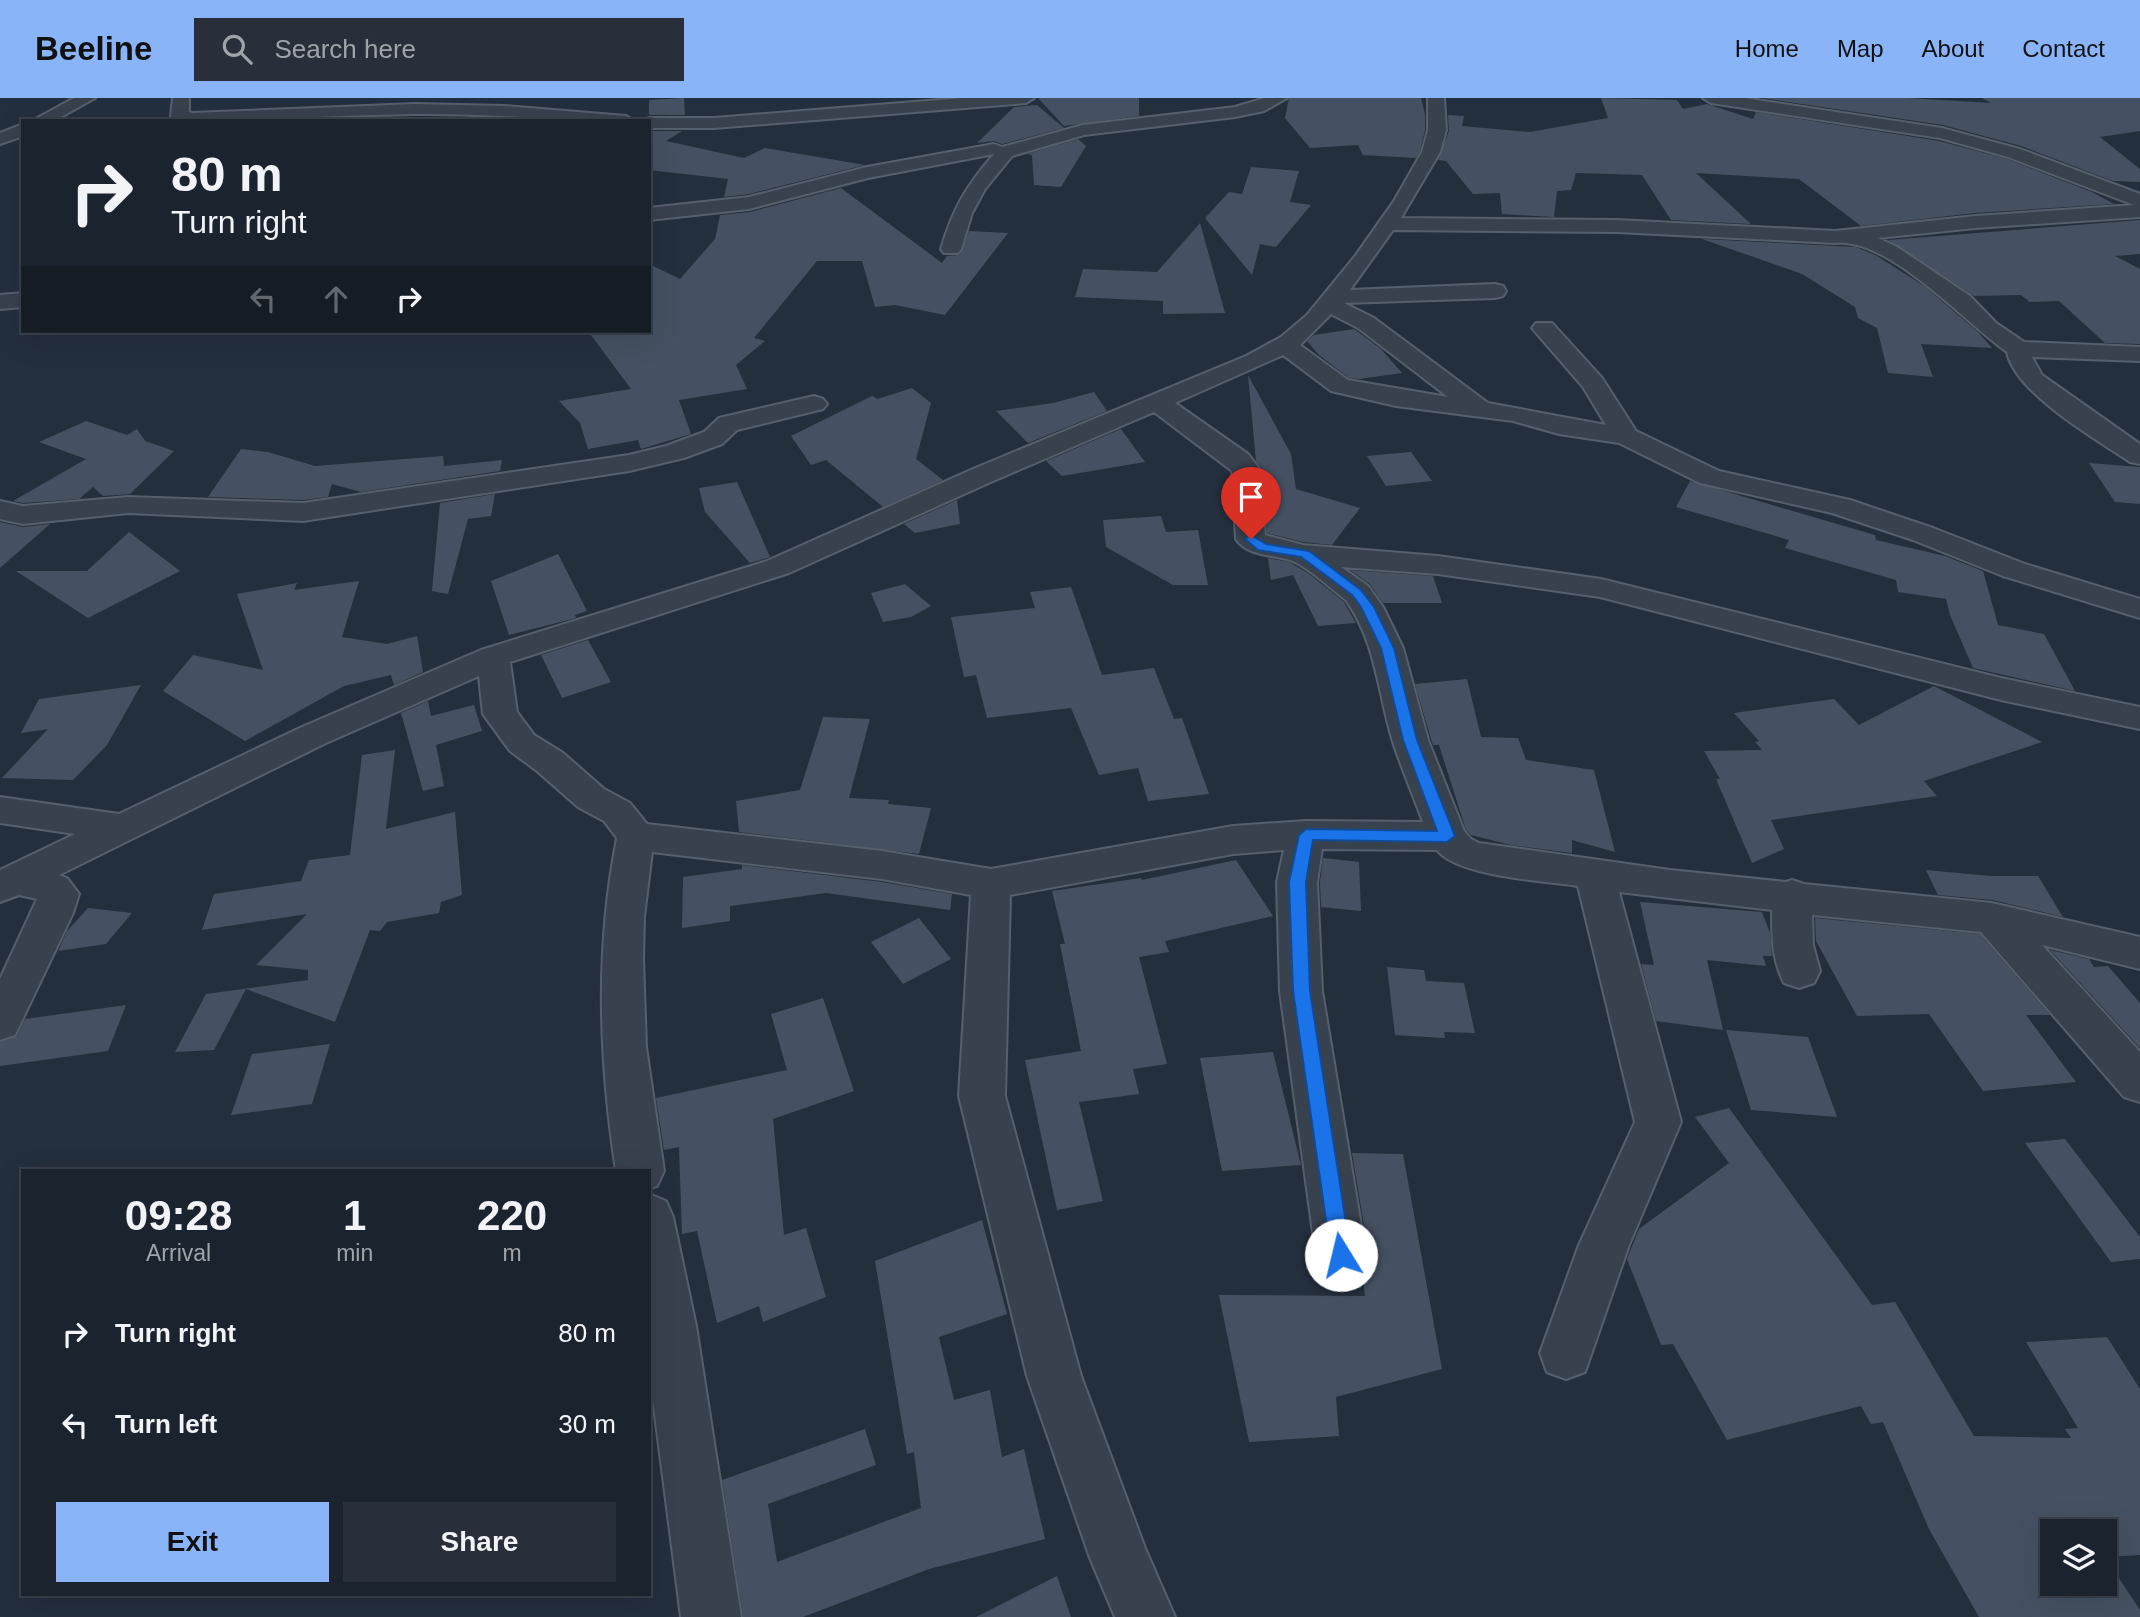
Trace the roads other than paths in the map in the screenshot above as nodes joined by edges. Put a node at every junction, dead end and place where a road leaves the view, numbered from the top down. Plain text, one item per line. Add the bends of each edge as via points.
1 (87, 98) edge
2 (181, 98) edge
3 (1026, 98) edge
4 (1279, 98) edge
5 (1436, 98) edge
6 (1711, 98) edge
7 (44, 119) edge
8 (602, 119) edge
9 (651, 123) edge
10 (714, 123) junction
11 (21, 130) edge
12 (836, 132) dead end
13 (0, 139) edge
14 (946, 142) dead end
15 (1000, 150) junction
16 (2140, 201) edge
17 (2140, 211) edge
18 (651, 214) edge
19 (1385, 224) junction
20 (1853, 235) junction
21 (951, 248) dead end
22 (1495, 291) dead end
23 (21, 300) edge
24 (1331, 301) junction
25 (0, 302) edge
26 (1544, 328) dead end
27 (1284, 345) junction
28 (2018, 349) junction
29 (2103, 353) junction
30 (2140, 354) edge
31 (2140, 366) edge
32 (1158, 403) junction
33 (814, 404) dead end
34 (1482, 408) junction
35 (1626, 436) junction
36 (2140, 456) edge
37 (0, 510) edge
38 (1304, 554) junction
39 (2140, 610) edge
40 (493, 657) junction
41 (2140, 718) edge
42 (0, 810) edge
43 (125, 828) junction
44 (1306, 835) junction
45 (636, 836) junction
46 (1447, 836) junction
47 (1594, 873) junction
48 (8, 883) edge
49 (991, 884) junction
50 (1792, 895) junction
51 (1992, 918) junction
52 (2140, 953) edge
53 (1799, 971) dead end
54 (0, 1022) edge
55 (2140, 1083) edge
56 (640, 1169) edge
57 (651, 1238) edge
58 (1341, 1255) dead end
59 (660, 1331) edge
60 (1566, 1353) dead end
61 (711, 1617) edge
62 (1145, 1617) edge

1 - 7 street
2 - 8 street via 180,116 192,118 415,109
3 - 10 street
4 - 15 street via 1236,112 1083,130
5 - 19 street via 1437,130 1431,152
6 - 16 street via 1942,133 2002,149
9 - 10 street
10 - 12 street
11 - 13 street
14 - 15 street
15 - 18 street via 867,173 750,203
15 - 21 street via 962,213
17 - 20 street
19 - 20 street
19 - 24 street
20 - 28 street via 1890,251 1923,273
22 - 24 street
23 - 25 street
24 - 27 street
24 - 34 street
26 - 35 street via 1593,383
27 - 32 street
27 - 34 street via 1340,386
28 - 29 street
28 - 36 street via 2033,380
29 - 30 street
29 - 31 street
32 - 38 street via 1246,470 1251,539 1262,548
32 - 40 street via 778,567
33 - 37 street via 728,424 713,438 629,463 303,512 128,505 23,515
34 - 35 street
35 - 39 street via 1710,477 1840,506
38 - 41 street via 1415,562 1601,588 2001,689
38 - 46 street via 1357,593 1367,607 1387,648 1410,740
40 - 43 street via 314,735
40 - 45 street via 500,714 522,743 591,799 617,812
42 - 43 street
43 - 48 street
44 - 46 street
44 - 49 street via 1233,839
44 - 58 street via 1297,882 1301,991
45 - 49 street via 882,865
45 - 56 street via 629,867 621,998
46 - 47 street via 1457,849 1473,856
47 - 50 street via 1670,885
47 - 60 street via 1658,1122 1604,1245
48 - 54 street via 53,888 59,894
49 - 62 street via 982,1096 1054,1376
50 - 51 street
50 - 53 street via 1792,945
51 - 52 street
51 - 55 street
57 - 59 street
59 - 61 street

